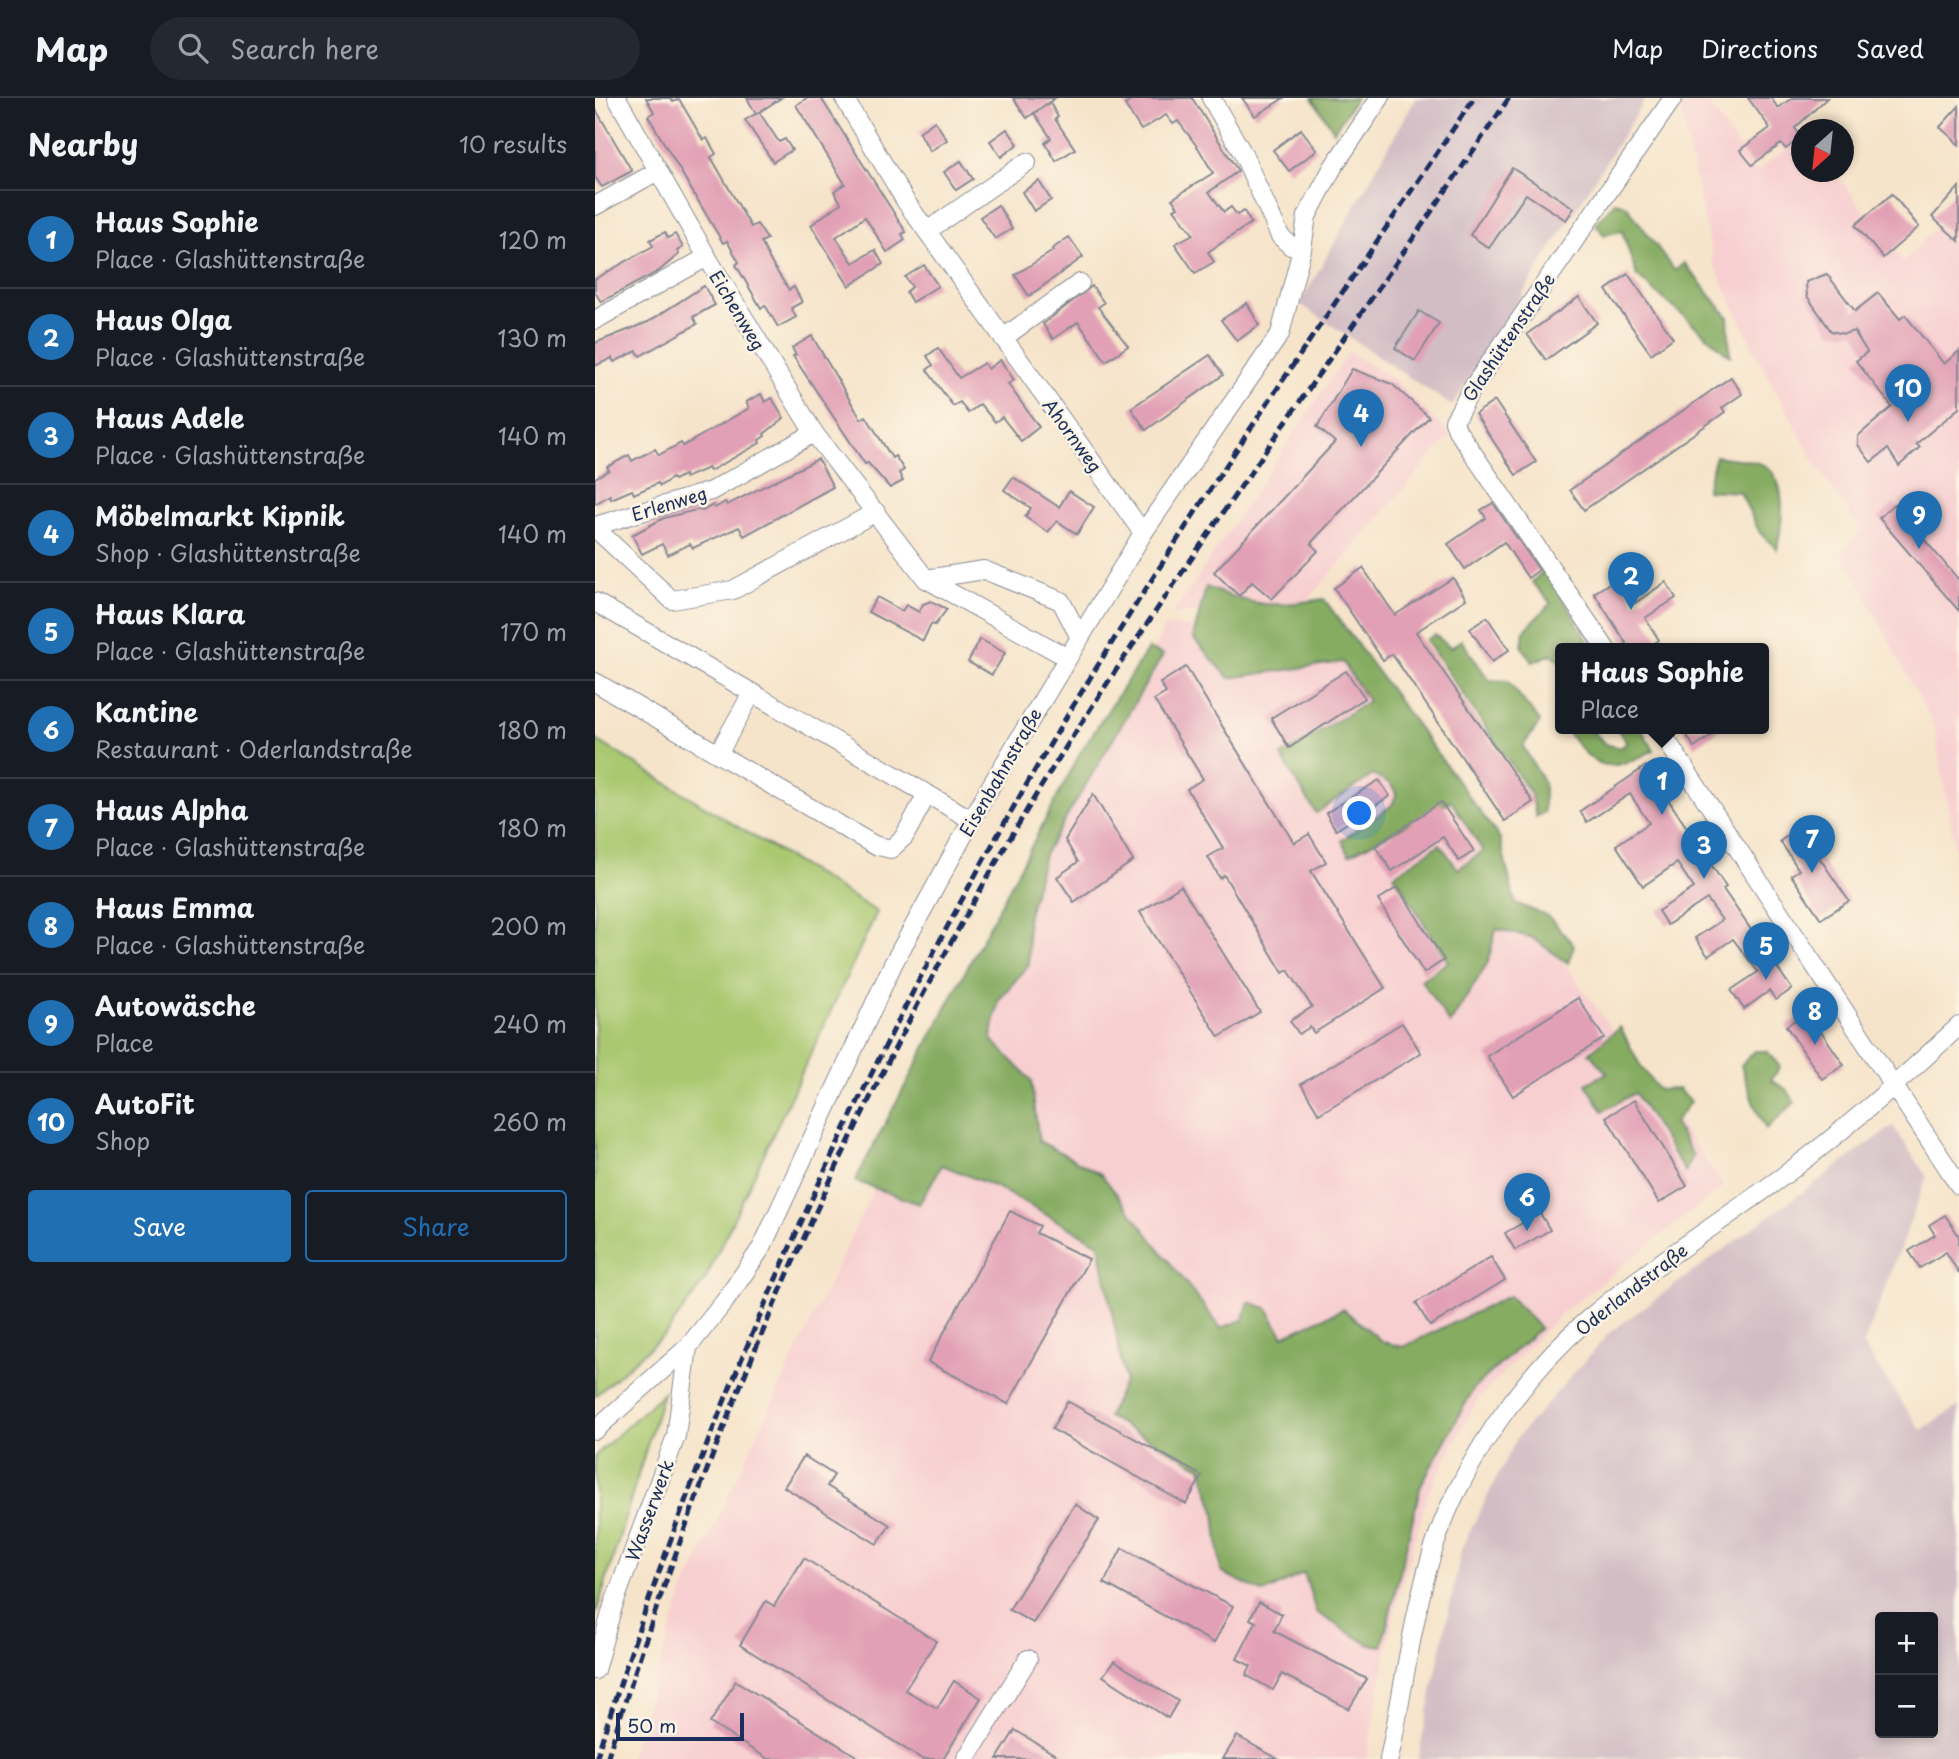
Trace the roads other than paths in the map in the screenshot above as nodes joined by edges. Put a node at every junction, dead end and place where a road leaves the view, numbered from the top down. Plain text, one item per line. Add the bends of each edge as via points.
1 (617, 98) edge
2 (845, 98) edge
3 (1211, 98) edge
4 (1380, 98) edge
5 (1673, 98) edge
6 (1027, 162) dead end
7 (658, 171) junction
8 (595, 206) edge
9 (927, 231) junction
10 (1302, 249) junction
11 (707, 257) junction
12 (1080, 283) dead end
13 (595, 320) edge
14 (1003, 338) junction
15 (814, 433) junction
16 (876, 512) junction
17 (595, 527) edge
18 (1143, 533) junction
19 (926, 579) junction
20 (595, 602) edge
21 (1080, 638) junction
22 (1602, 643) edge
23 (1068, 658) junction
24 (595, 682) edge
25 (752, 692) junction
26 (1662, 734) edge
27 (718, 754) junction
28 (927, 794) junction
29 (972, 820) junction
30 (1959, 1026) edge
31 (1893, 1086) junction
32 (1959, 1185) edge
33 (688, 1346) junction
34 (595, 1430) edge
35 (1028, 1659) dead end
36 (595, 1670) edge
37 (966, 1759) edge
38 (1389, 1759) edge

1 - 7 street, Eichenweg
2 - 9 street, Ahornweg
3 - 10 street via 1242,152 1280,236
4 - 10 street, Eisenbahnstraße via 1333,167 1307,216
5 - 22 street, Glashüttenstraße via 1454,421
6 - 9 street
7 - 8 street
7 - 11 street, Eichenweg
9 - 14 street, Ahornweg
10 - 18 street, Eisenbahnstraße via 1280,334
11 - 13 street
11 - 15 street, Eichenweg
12 - 14 street
14 - 18 street, Ahornweg
15 - 16 street, Eichenweg
15 - 17 street, Erlenweg via 711,491
16 - 17 street via 733,590 672,600
16 - 19 street, Eichenweg
18 - 21 street, Eisenbahnstraße
19 - 21 street via 984,570 1061,601
19 - 23 street, Eichenweg
20 - 25 street
21 - 23 street, Eisenbahnstraße
23 - 29 street, Eisenbahnstraße
24 - 27 street
25 - 27 street
25 - 28 street
26 - 31 street
27 - 28 street via 874,845 891,849 904,837
28 - 29 street
29 - 33 street, Eisenbahnstraße via 893,964 762,1247
30 - 31 street, Oderlandstraße
31 - 32 street
31 - 38 street, Oderlandstraße via 1788,1173 1585,1322 1523,1387 1454,1495 1427,1570
33 - 34 street, Eisenbahnstraße
33 - 36 street, Wasserwerk via 676,1436 613,1606
35 - 37 street

